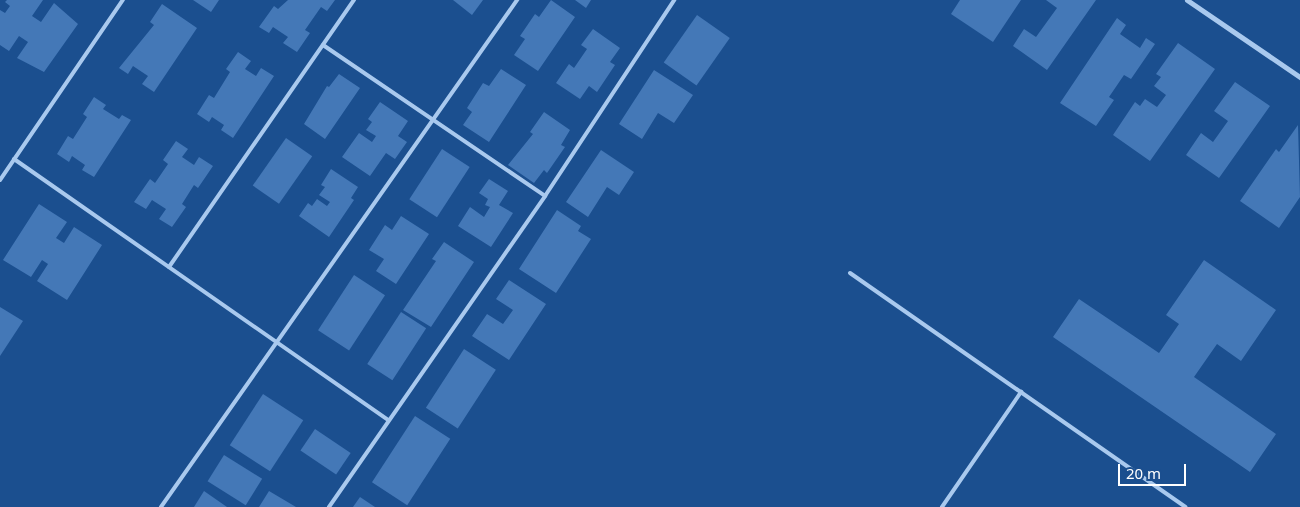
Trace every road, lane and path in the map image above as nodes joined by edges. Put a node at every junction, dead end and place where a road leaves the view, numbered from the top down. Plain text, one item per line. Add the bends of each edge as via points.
1 (123, 0) edge
2 (354, 0) edge
3 (517, 0) edge
4 (674, 0) edge
5 (1188, 0) edge
6 (323, 45) junction
7 (1300, 77) edge
8 (432, 122) junction
9 (14, 159) junction
10 (0, 180) edge
11 (545, 196) junction
12 (169, 268) junction
13 (850, 273) dead end
14 (276, 342) junction
15 (1021, 392) junction
16 (388, 420) junction
17 (161, 507) edge
18 (329, 507) edge
19 (942, 507) edge
20 (1186, 507) edge

1 - 9 lane
2 - 6 lane
3 - 8 lane
4 - 11 lane
5 - 7 street
6 - 8 lane
6 - 12 lane
8 - 11 lane
8 - 14 lane
9 - 10 lane
9 - 12 lane
11 - 16 lane
12 - 14 lane
13 - 15 lane
14 - 16 lane
14 - 17 lane
15 - 19 lane
15 - 20 lane
16 - 18 lane

